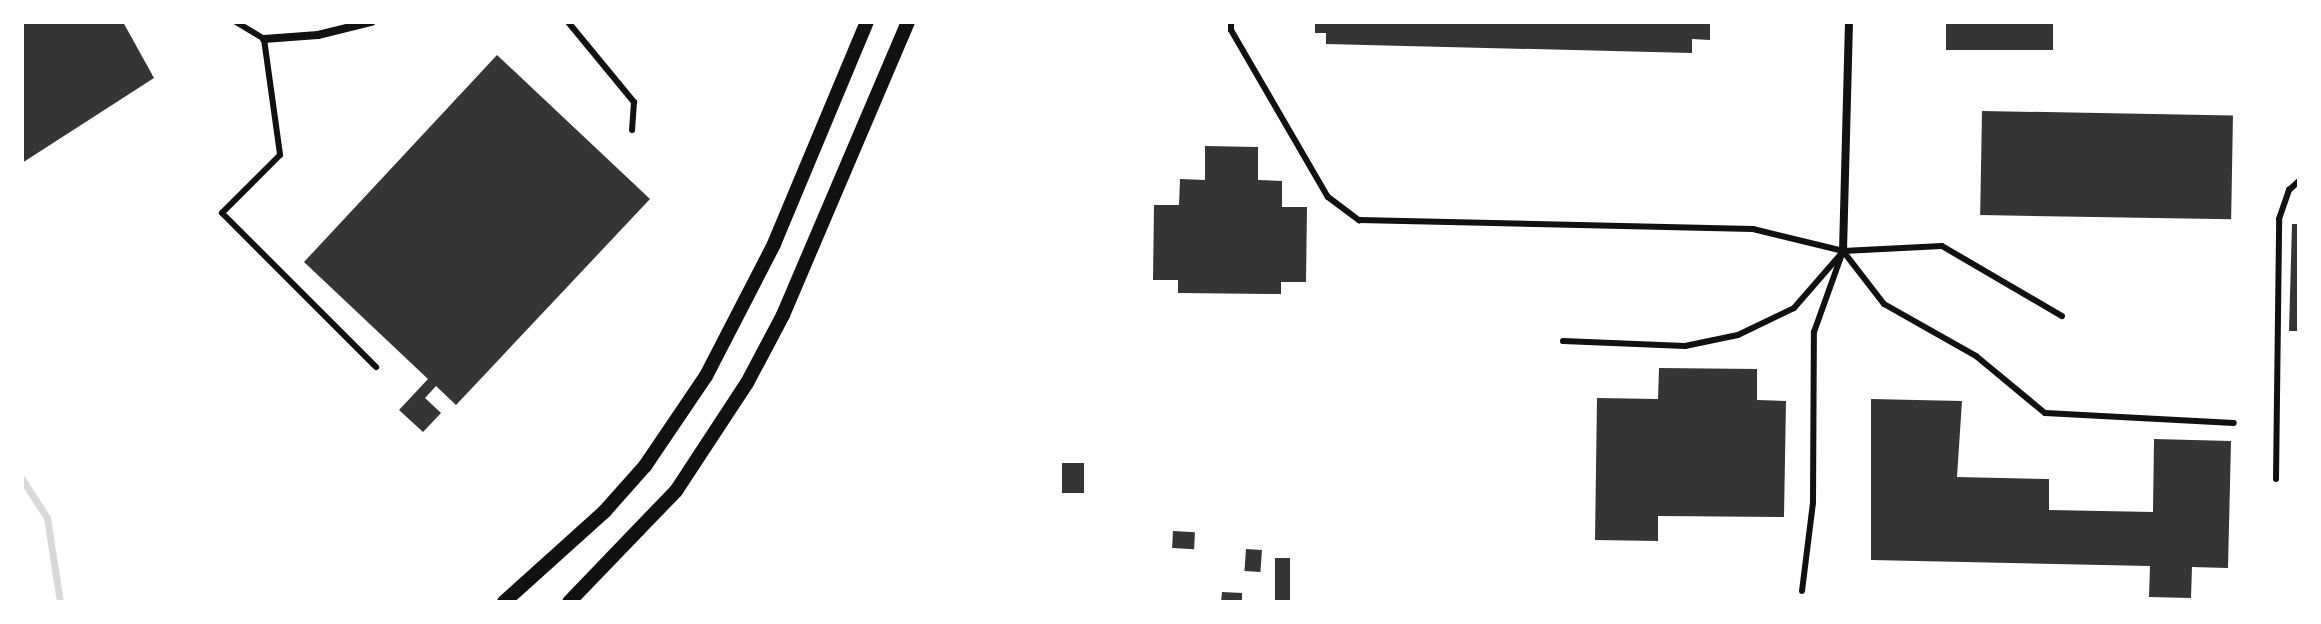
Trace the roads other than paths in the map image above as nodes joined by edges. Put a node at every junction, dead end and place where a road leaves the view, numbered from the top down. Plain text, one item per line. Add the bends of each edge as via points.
1 (236, 22) edge
2 (371, 22) edge
3 (568, 22) edge
4 (867, 22) edge
5 (908, 22) edge
6 (1231, 22) edge
7 (1849, 22) edge
8 (264, 39) junction
9 (632, 130) dead end
10 (2299, 181) edge
11 (1843, 251) junction
12 (2062, 316) dead end
13 (1563, 341) dead end
14 (376, 367) dead end
15 (2234, 423) dead end
16 (2276, 479) dead end
17 (1802, 591) dead end
18 (504, 602) edge
19 (569, 602) edge

1 - 8 lane
2 - 8 street via 318,35
3 - 9 lane via 634,102
4 - 18 street via 744,310 676,424 605,511
5 - 19 street via 783,315 704,449 644,525
6 - 11 lane via 1328,197 1359,220 1753,229
7 - 11 street
8 - 14 lane via 280,155 222,213
10 - 16 lane via 2289,190 2279,219
11 - 12 lane via 1942,246
11 - 13 lane via 1794,308 1738,335 1685,346
11 - 15 lane via 1884,304 1976,356 2045,413
11 - 17 lane via 1814,332 1813,503

